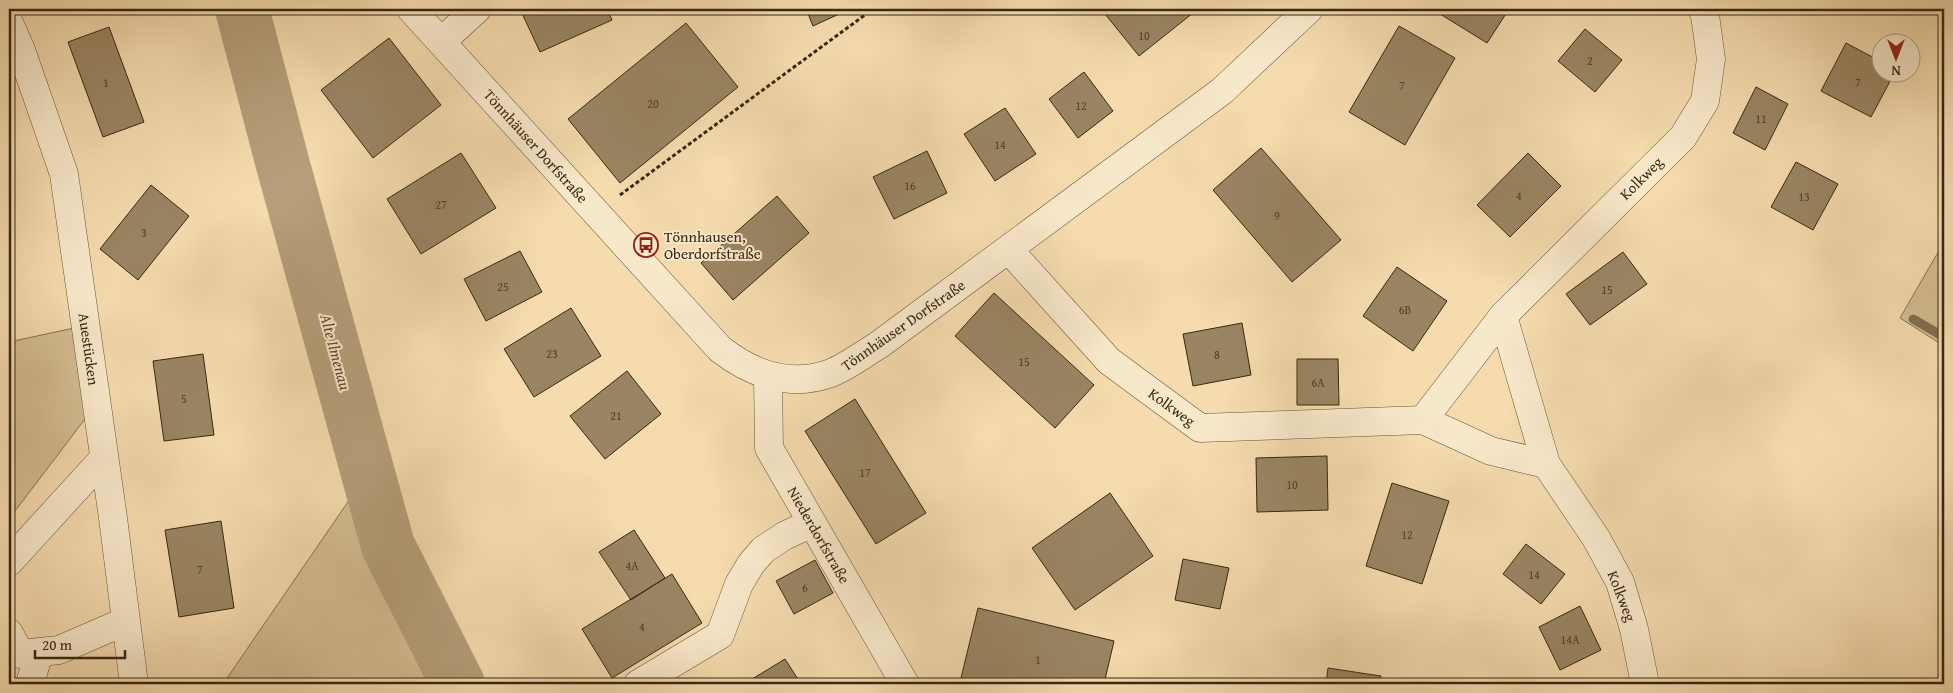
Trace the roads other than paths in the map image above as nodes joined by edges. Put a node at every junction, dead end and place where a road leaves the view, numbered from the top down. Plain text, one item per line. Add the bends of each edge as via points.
1 (411, 9) edge
2 (478, 9) edge
3 (1310, 9) edge
4 (1702, 9) edge
5 (9, 23) edge
6 (441, 42) junction
7 (1009, 250) junction
8 (1503, 316) junction
9 (768, 377) junction
10 (1423, 420) junction
11 (104, 458) junction
12 (1546, 464) junction
13 (812, 523) junction
14 (9, 562) edge
15 (126, 621) junction
16 (9, 633) edge
17 (39, 652) junction
18 (30, 684) edge
19 (134, 684) edge
20 (638, 684) edge
21 (905, 684) edge
22 (1645, 684) edge

1 - 6 street, Tönnhäuser Dorfstraße
2 - 6 street
3 - 7 street, Tönnhäuser Dorfstraße via 1222,91
4 - 8 street, Kolkweg via 1711,59 1705,101 1683,137
5 - 11 street, Auestücken via 64,174
6 - 9 street, Tönnhäuser Dorfstraße via 720,349 736,362
7 - 9 street, Tönnhäuser Dorfstraße via 880,344 840,369 812,378
7 - 10 street, Kolkweg via 1108,361 1200,428
8 - 10 street, Kolkweg
8 - 12 street, Kolkweg
9 - 13 street, Niederdorfstraße via 769,448
10 - 12 street, Kolkweg via 1491,452
11 - 14 street
11 - 15 street, Auestücken
12 - 22 street, Kolkweg via 1596,538 1620,582
13 - 20 street via 763,550 751,564 739,584 720,635
13 - 21 street, Niederdorfstraße
15 - 17 street via 59,650
15 - 19 street, Auestücken
16 - 17 street via 20,654
17 - 18 street

